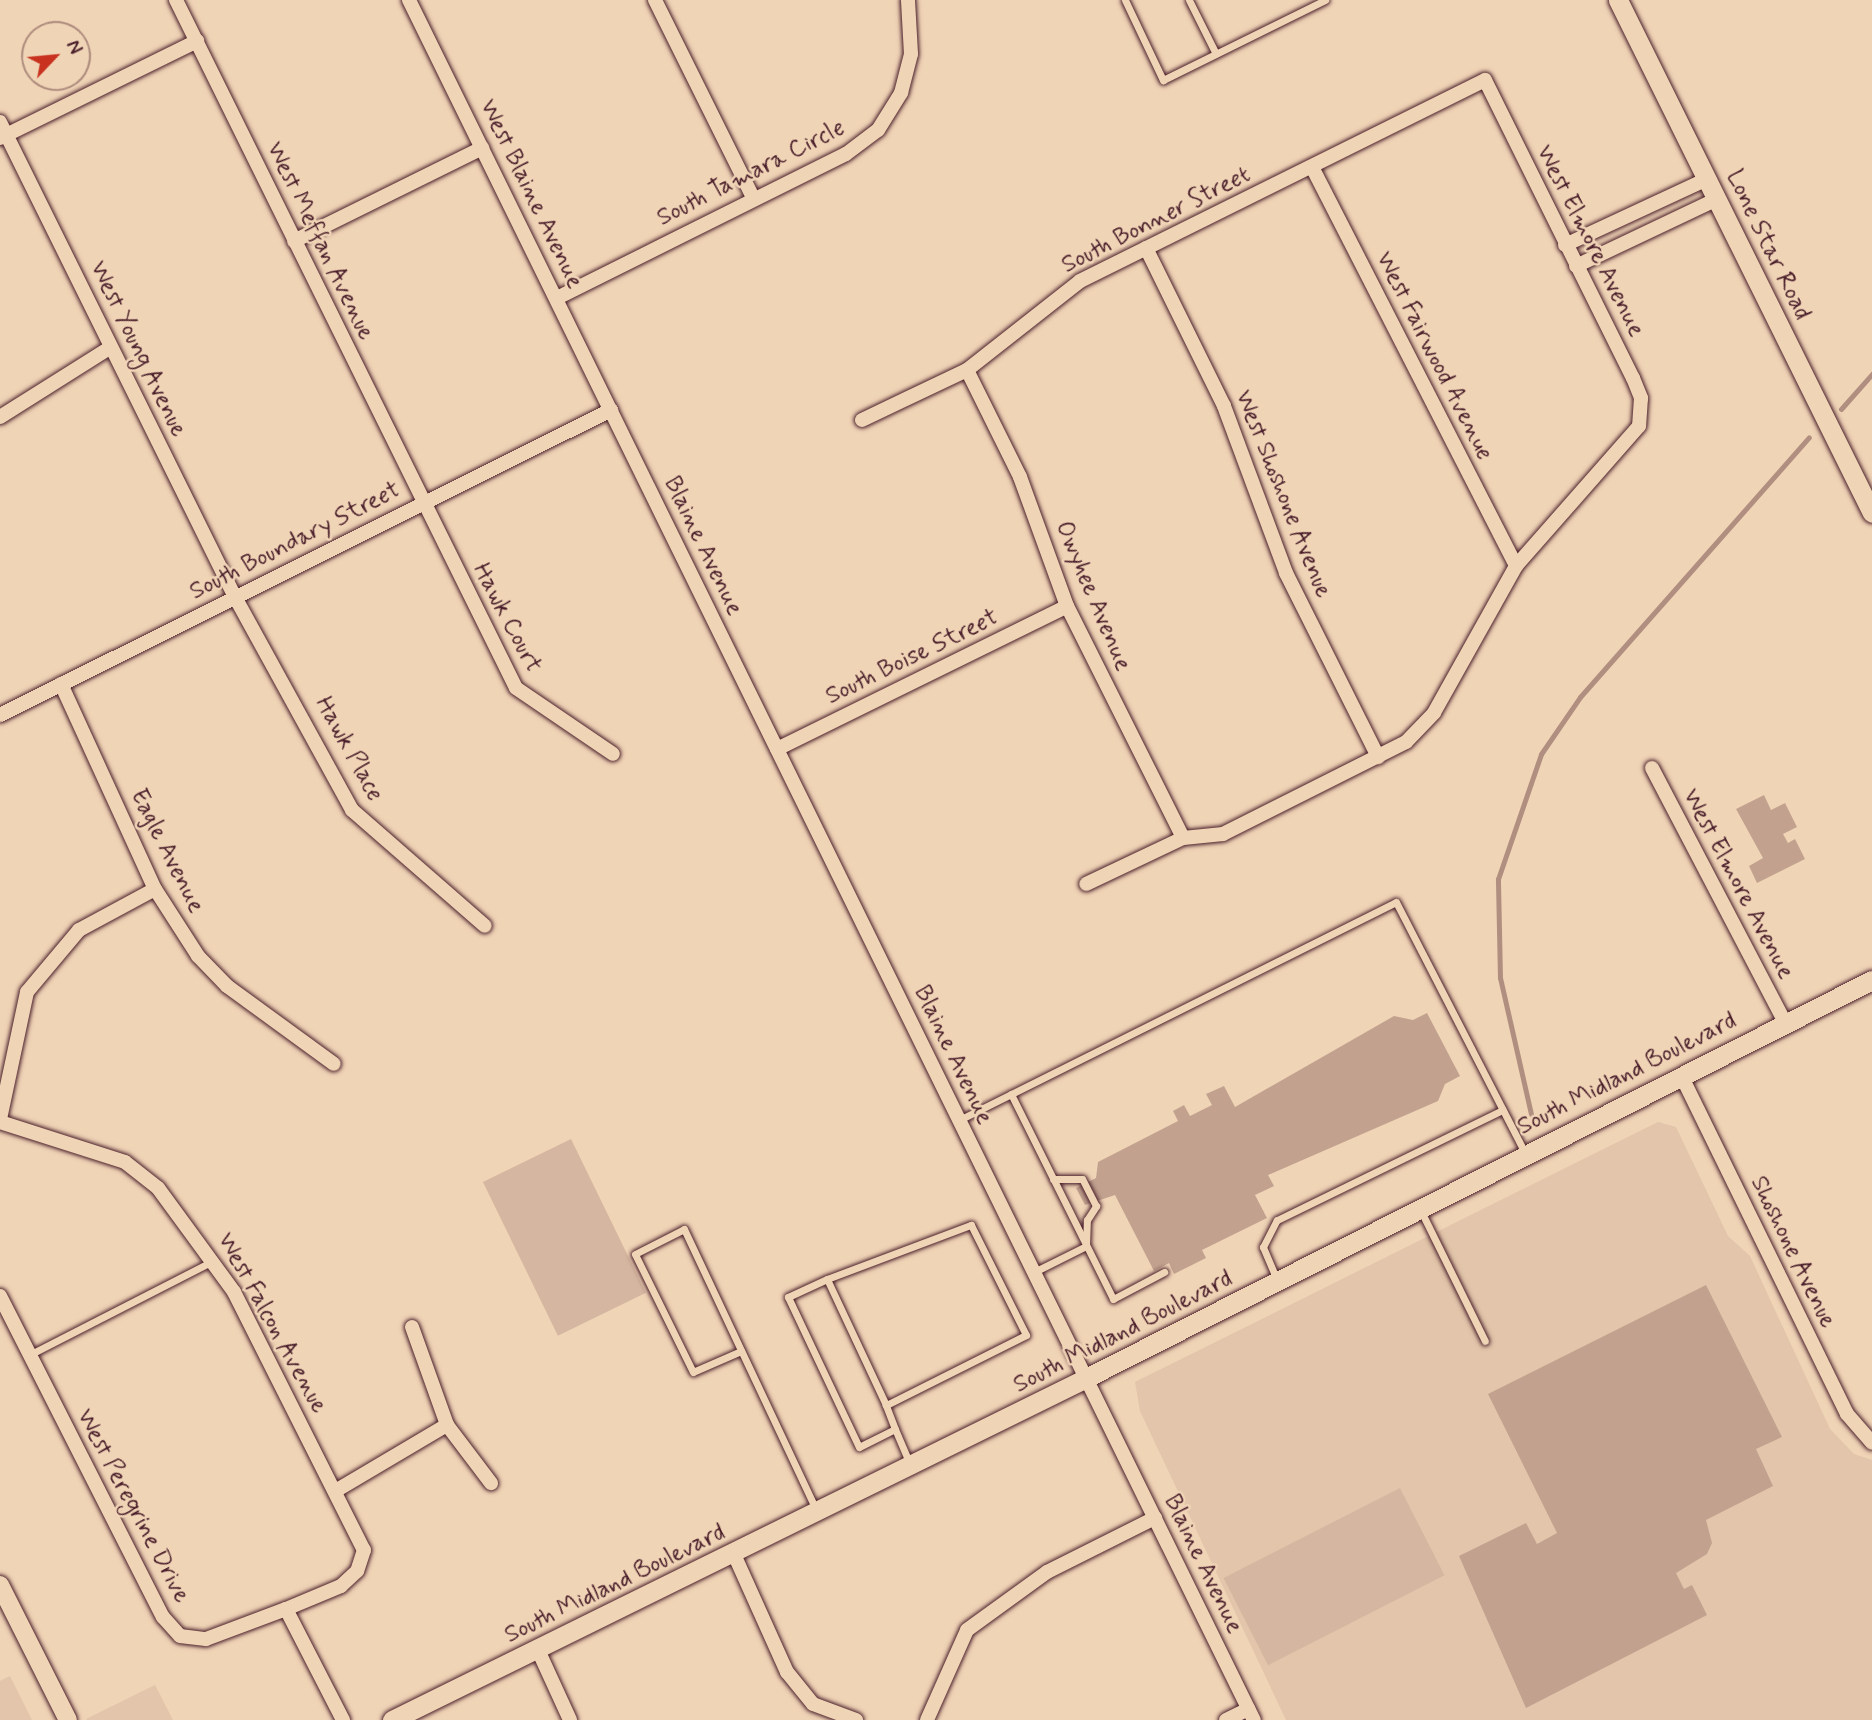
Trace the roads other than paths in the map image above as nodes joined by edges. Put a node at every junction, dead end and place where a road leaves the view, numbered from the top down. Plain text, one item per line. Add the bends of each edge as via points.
1 (176, 0) edge
2 (409, 0) edge
3 (654, 0) edge
4 (908, 0) edge
5 (1125, 0) edge
6 (1189, 0) edge
7 (1325, 0) edge
8 (1618, 0) edge
9 (197, 41) junction
10 (1216, 54) junction
11 (1485, 80) joint
12 (2, 132) edge
13 (482, 148) junction
14 (1312, 167) junction
15 (1707, 179) junction
16 (754, 199) junction
17 (1717, 199) junction
18 (294, 241) junction
19 (1565, 245) junction
20 (1146, 248) junction
21 (1576, 266) junction
22 (557, 298) junction
23 (111, 347) junction
24 (967, 370) junction
25 (611, 410) junction
26 (0, 417) edge
27 (862, 420) dead end
28 (424, 501) junction
29 (1872, 512) edge
30 (1516, 566) junction
31 (235, 597) junction
32 (1068, 606) junction
33 (61, 684) junction
34 (0, 715) edge
35 (778, 749) junction
36 (613, 754) dead end
37 (1378, 757) junction
38 (1652, 768) dead end
39 (1183, 838) junction
40 (1086, 884) dead end
41 (155, 889) junction
42 (485, 926) dead end
43 (1872, 981) edge
44 (1784, 1021) junction
45 (334, 1064) dead end
46 (1681, 1075) junction
47 (1011, 1094) junction
48 (1503, 1110) junction
49 (959, 1120) junction
50 (0, 1121) edge
51 (1526, 1154) junction
52 (1053, 1179) junction
53 (1419, 1209) junction
54 (1086, 1246) junction
55 (214, 1261) junction
56 (1034, 1272) junction
57 (1164, 1272) dead end
58 (827, 1279) junction
59 (1277, 1281) junction
60 (0, 1296) edge
61 (412, 1327) dead end
62 (1485, 1341) dead end
63 (741, 1350) junction
64 (29, 1355) junction
65 (1086, 1378) junction
66 (887, 1405) junction
67 (447, 1425) junction
68 (895, 1429) junction
69 (1872, 1443) edge
70 (911, 1465) junction
71 (491, 1483) dead end
72 (337, 1490) junction
73 (817, 1511) junction
74 (1155, 1518) junction
75 (733, 1552) junction
76 (0, 1585) edge
77 (286, 1609) junction
78 (538, 1650) junction
79 (1251, 1715) edge
80 (68, 1720) edge
81 (343, 1720) edge
82 (392, 1720) edge
83 (570, 1720) edge
84 (856, 1720) edge
85 (927, 1720) edge
86 (1226, 1720) edge

1 - 9 street, West Meffan Avenue
2 - 13 street, West Blaine Avenue
3 - 16 street
4 - 16 street, South Tamara Circle via 911,54 901,93 878,130 846,154
5 - 10 lane via 1163,80
6 - 10 lane
7 - 10 lane
8 - 15 main road, Lone Star Road
9 - 12 street
9 - 18 street, West Meffan Avenue
11 - 14 street, South Bonner Street
11 - 19 street, West Elmore Avenue
12 - 23 street, West Young Avenue
13 - 18 street
13 - 22 street, West Blaine Avenue
14 - 20 street, South Bonner Street
14 - 30 street, West Fairwood Avenue
15 - 17 main road, Lone Star Road
15 - 19 street
16 - 22 street, South Tamara Circle
17 - 21 street
17 - 29 main road, Lone Star Road
18 - 28 street, West Meffan Avenue
19 - 21 street, West Elmore Avenue
20 - 24 street, South Bonner Street via 1080,281
20 - 37 street, West Shoshone Avenue via 1224,406 1286,573
21 - 30 street, West Elmore Avenue via 1641,398 1639,426
22 - 25 street, West Blaine Avenue
23 - 26 street
23 - 31 street, West Young Avenue
24 - 27 street, South Bonner Street
24 - 32 street, Owyhee Avenue via 1020,477
25 - 28 street, South Boundary Street
25 - 35 street, Blaine Avenue
28 - 31 street, South Boundary Street
28 - 36 street, Hawk Court via 516,688
30 - 37 street via 1434,713 1406,742
31 - 33 street, South Boundary Street
31 - 42 street, Hawk Place via 352,810
32 - 35 street, South Boise Street
32 - 39 street, Owyhee Avenue
33 - 34 street, South Boundary Street
33 - 41 street, Eagle Avenue
35 - 49 street, Blaine Avenue
37 - 39 street via 1223,834
38 - 44 street, West Elmore Avenue
39 - 40 street
41 - 45 street, Eagle Avenue via 198,956 227,986
41 - 50 street via 79,930 27,992
43 - 44 main road, South Midland Boulevard
44 - 46 main road, South Midland Boulevard
46 - 51 main road, South Midland Boulevard
46 - 69 street, Shoshone Avenue via 1847,1414
47 - 48 lane via 1396,902
47 - 49 lane
47 - 52 lane
48 - 51 lane
48 - 59 lane via 1277,1220 1264,1247
49 - 56 street, Blaine Avenue
50 - 55 street, West Falcon Avenue via 125,1162 158,1188
51 - 53 main road, South Midland Boulevard
52 - 54 lane
52 - 54 lane via 1082,1179 1096,1206 1087,1220
53 - 59 main road, South Midland Boulevard
53 - 62 lane
54 - 56 lane
54 - 57 lane via 1113,1299
55 - 64 lane
55 - 72 street, West Falcon Avenue
56 - 65 street, Blaine Avenue
58 - 66 lane
58 - 66 lane via 971,1225 1026,1335
58 - 68 lane via 788,1297 859,1447
59 - 65 main road, South Midland Boulevard
60 - 64 street, West Peregrine Drive
61 - 67 street
63 - 63 lane via 684,1228 635,1254 693,1372
63 - 73 lane
64 - 77 street, West Peregrine Drive via 163,1617 180,1636 234,1633
65 - 70 main road, South Midland Boulevard
65 - 74 street, Blaine Avenue
66 - 68 lane
67 - 71 street
67 - 72 street
68 - 70 lane
70 - 73 main road, South Midland Boulevard
72 - 77 street, West Falcon Avenue via 364,1550 357,1571 341,1586
73 - 75 main road, South Midland Boulevard
74 - 79 street, Blaine Avenue
74 - 85 street via 1047,1572 967,1630
75 - 78 main road, South Midland Boulevard
75 - 84 street via 787,1672 813,1704
76 - 80 street
77 - 81 street
78 - 82 main road, South Midland Boulevard
78 - 83 street
79 - 86 street

